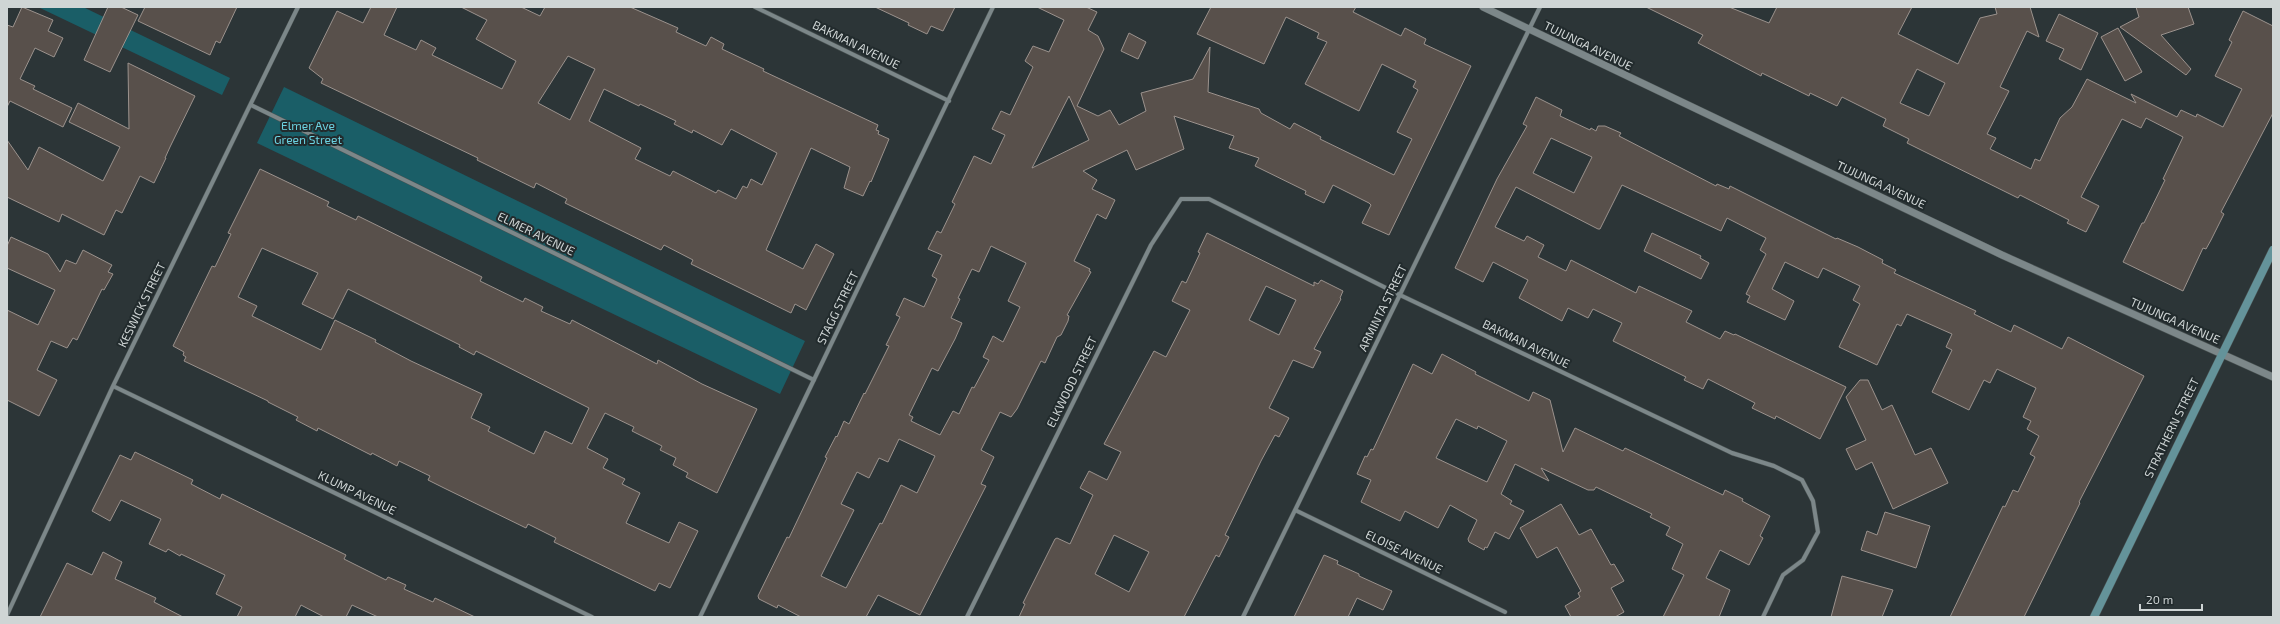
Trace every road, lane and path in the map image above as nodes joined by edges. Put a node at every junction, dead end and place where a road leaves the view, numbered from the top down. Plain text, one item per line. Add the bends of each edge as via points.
1 (298, 7) edge
2 (755, 7) edge
3 (993, 7) edge
4 (1483, 7) edge
5 (1540, 7) edge
6 (1529, 30) junction
7 (949, 101) junction
8 (251, 105) junction
9 (1224, 206) joint
10 (2273, 250) edge
11 (1400, 295) junction
12 (2221, 354) junction
13 (2273, 377) edge
14 (814, 380) junction
15 (113, 386) junction
16 (1295, 510) junction
17 (1505, 612) dead end
18 (7, 615) edge
19 (592, 617) edge
20 (700, 617) edge
21 (967, 617) edge
22 (1243, 617) edge
23 (1763, 617) edge
24 (2094, 617) edge

1 - 8 street, KESWICK STREET
2 - 7 street, BAKMAN AVENUE
3 - 7 street, STAGG STREET
4 - 6 street, TUJUNGA AVENUE
5 - 6 street, ARMINTA STREET
6 - 11 street, ARMINTA STREET
6 - 12 street, TUJUNGA AVENUE via 2002,255
7 - 14 street, STAGG STREET
8 - 14 street, ELMER AVENUE
8 - 15 street, KESWICK STREET
9 - 11 street, BAKMAN AVENUE
9 - 21 street, ELKWOOD STREET via 1209,199 1181,199 1166,219
10 - 12 main road, STRATHERN STREET
11 - 16 street, ARMINTA STREET
11 - 23 street, BAKMAN AVENUE via 1732,453 1774,466 1802,480 1813,501 1818,532 1803,560 1782,575
12 - 13 street, TUJUNGA AVENUE
12 - 24 main road, STRATHERN STREET
14 - 20 street, STAGG STREET
15 - 18 street, KESWICK STREET
15 - 19 street, KLUMP AVENUE
16 - 17 street, ELOISE AVENUE
16 - 22 street, ARMINTA STREET

